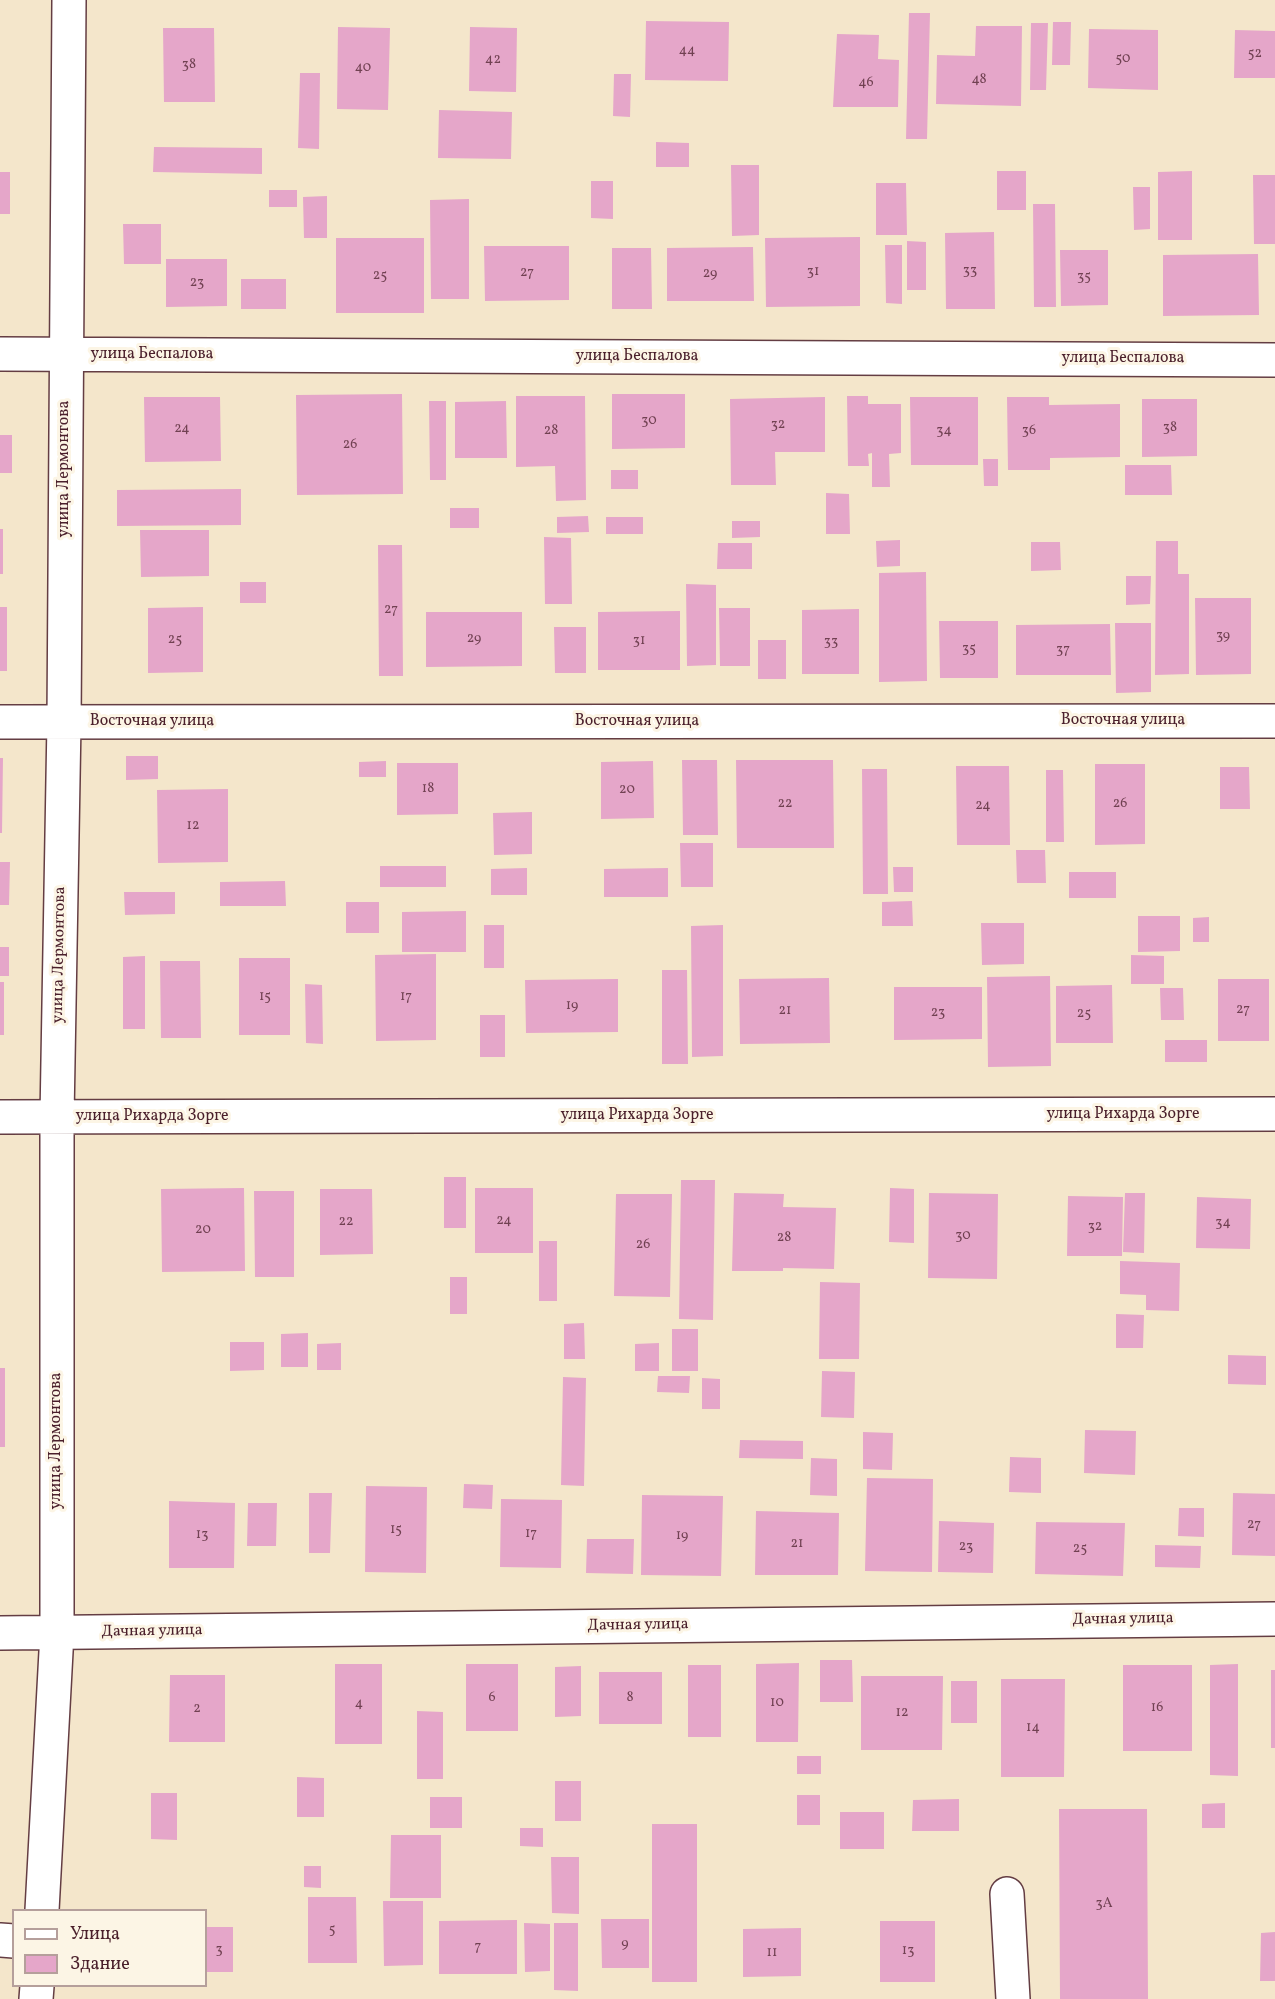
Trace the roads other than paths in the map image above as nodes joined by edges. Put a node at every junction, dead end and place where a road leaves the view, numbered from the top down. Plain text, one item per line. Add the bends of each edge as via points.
1 (69, 0) edge
2 (0, 354) edge
3 (66, 355) junction
4 (1275, 360) edge
5 (1275, 721) edge
6 (0, 722) edge
7 (64, 722) junction
8 (1275, 1114) edge
9 (0, 1117) edge
10 (57, 1117) junction
11 (1275, 1618) edge
12 (0, 1633) edge
13 (57, 1633) junction
14 (1007, 1894) dead end
15 (42, 1909) edge
16 (1013, 1999) edge

1 - 3 street, улица Лермонтова
2 - 3 street, улица Беспалова
3 - 4 street, улица Беспалова
3 - 7 street, улица Лермонтова
5 - 7 street, Восточная улица
6 - 7 street, Восточная улица
7 - 10 street, улица Лермонтова
8 - 10 street, улица Рихарда Зорге
9 - 10 street, улица Рихарда Зорге
10 - 13 street, улица Лермонтова
11 - 13 street, Дачная улица
12 - 13 street, Дачная улица
13 - 15 street, улица Лермонтова
14 - 16 street

